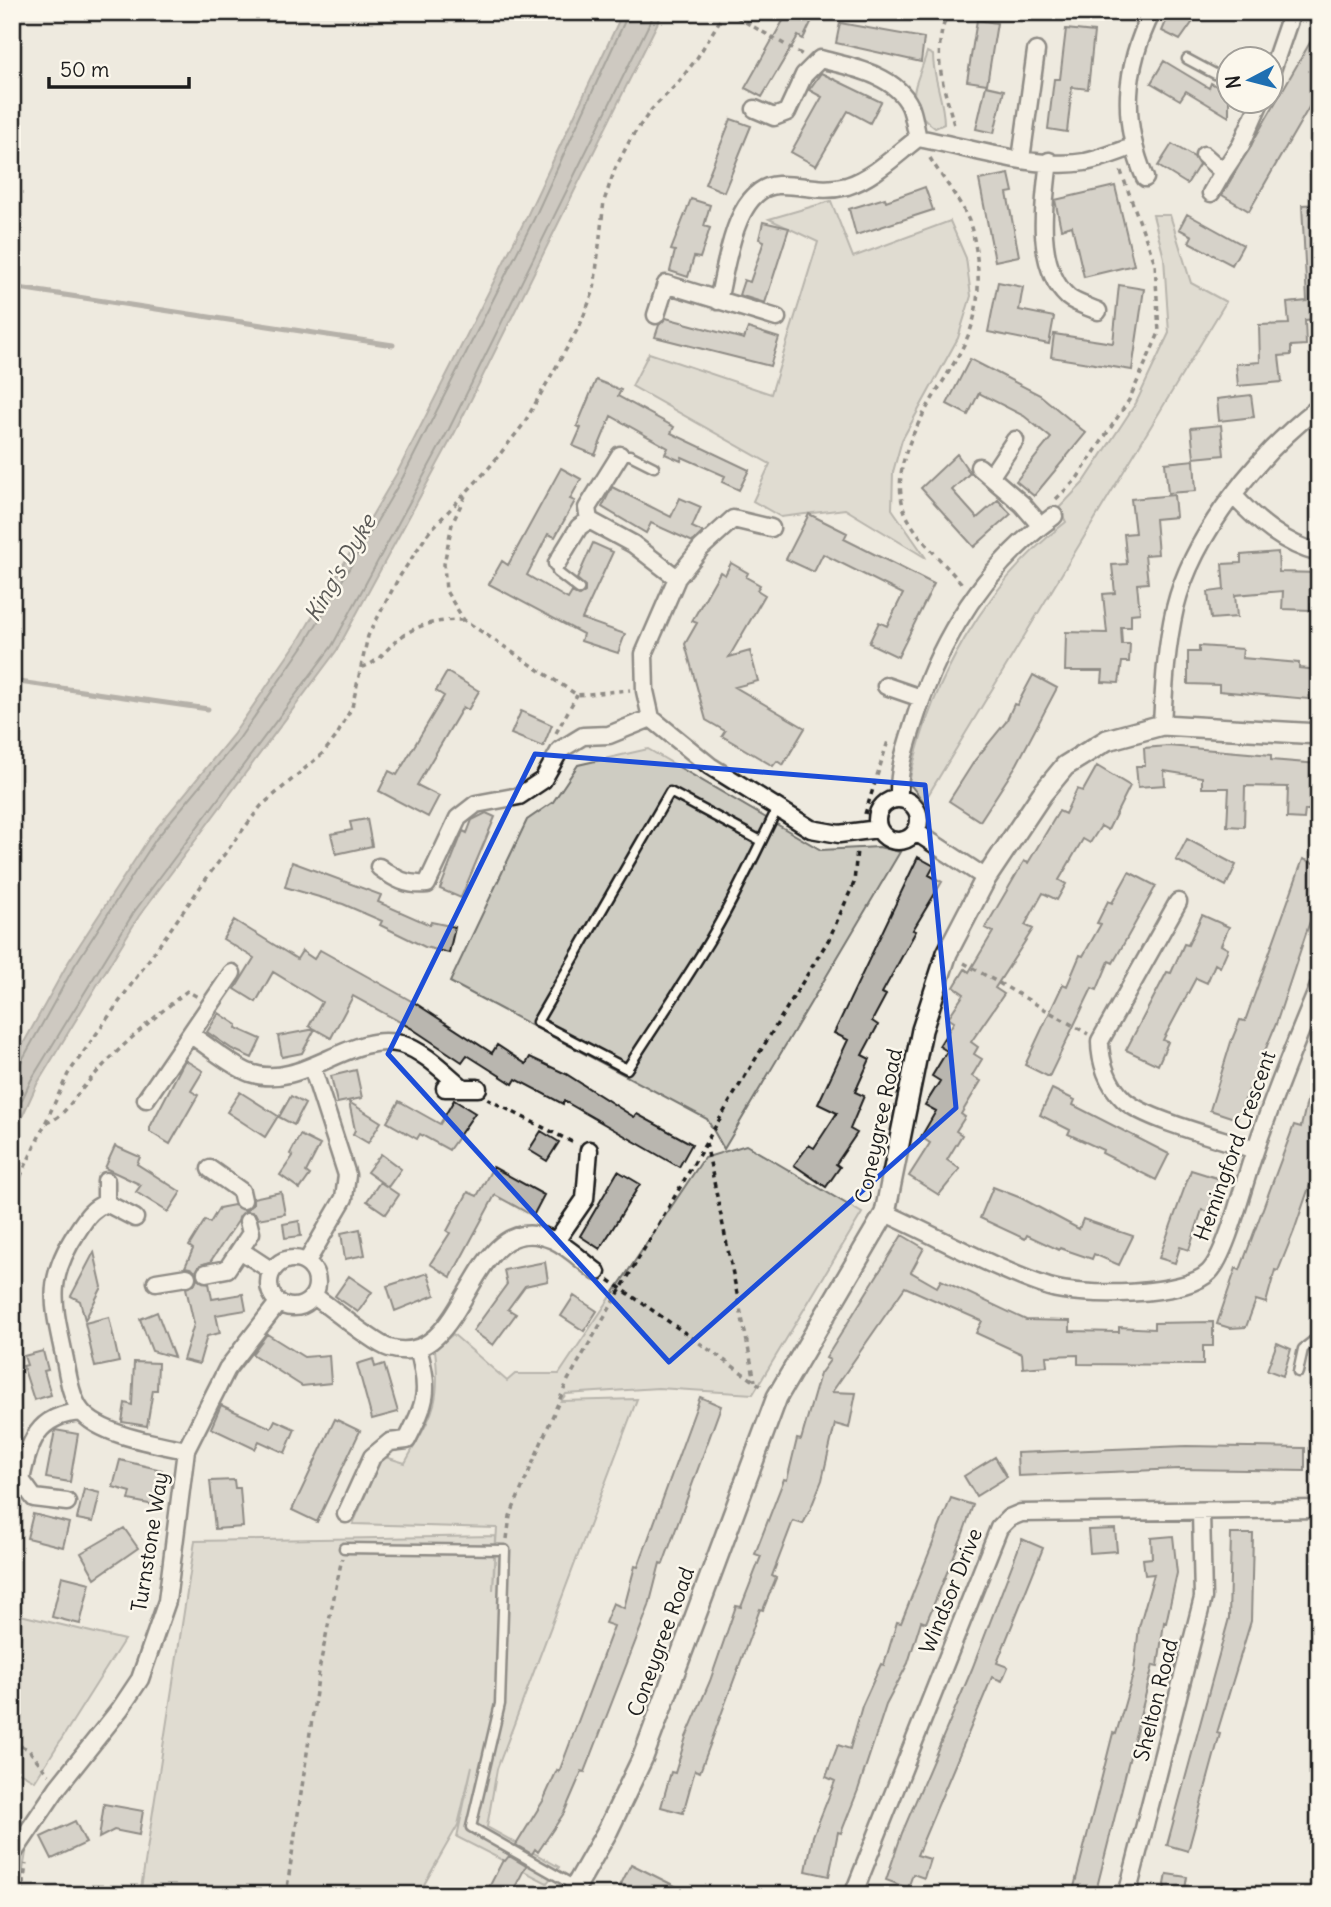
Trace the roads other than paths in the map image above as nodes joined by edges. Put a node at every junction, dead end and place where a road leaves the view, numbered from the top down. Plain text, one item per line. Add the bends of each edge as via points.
1 (1152, 12) edge
2 (1292, 12) edge
3 (1280, 46) edge
4 (1037, 51) dead end
5 (1187, 59) dead end
6 (1216, 75) edge
7 (755, 109) dead end
8 (1254, 116) edge
9 (918, 138) junction
10 (1132, 148) junction
11 (1204, 155) dead end
12 (1021, 159) junction
13 (1049, 161) junction
14 (1223, 172) junction
15 (1146, 178) dead end
16 (1211, 193) dead end
17 (718, 301) junction
18 (1098, 311) dead end
19 (656, 315) dead end
20 (777, 318) dead end
21 (1319, 407) edge
22 (1015, 440) dead end
23 (620, 455) joint
24 (653, 467) dead end
25 (1234, 496) junction
26 (589, 520) junction
27 (771, 528) dead end
28 (1319, 553) edge
29 (557, 563) joint
30 (677, 578) junction
31 (579, 589) dead end
32 (886, 687) dead end
33 (921, 698) junction
34 (652, 718) junction
35 (1162, 725) junction
36 (1319, 734) edge
37 (899, 798) junction
38 (776, 809) junction
39 (878, 829) junction
40 (916, 832) junction
41 (761, 841) junction
42 (379, 867) dead end
43 (986, 878) junction
44 (1178, 902) dead end
45 (232, 973) dead end
46 (1319, 986) edge
47 (191, 1035) junction
48 (312, 1067) junction
49 (445, 1088) dead end
50 (146, 1099) dead end
51 (589, 1150) road end
52 (1255, 1150) junction
53 (210, 1169) dead end
54 (106, 1181) dead end
55 (243, 1200) dead end
56 (106, 1203) junction
57 (886, 1213) junction
58 (135, 1218) dead end
59 (248, 1221) dead end
60 (556, 1241) junction
61 (240, 1250) junction
62 (306, 1263) junction
63 (272, 1270) junction
64 (597, 1272) dead end
65 (206, 1273) dead end
66 (187, 1277) dead end
67 (156, 1282) dead end
68 (314, 1296) junction
69 (278, 1303) junction
70 (1319, 1336) edge
71 (418, 1348) junction
72 (1298, 1372) dead end
73 (81, 1412) junction
74 (186, 1450) junction
75 (17, 1481) edge
76 (67, 1502) dead end
77 (1319, 1509) edge
78 (1201, 1512) junction
79 (346, 1514) dead end
80 (344, 1548) road end
81 (12, 1855) edge
82 (573, 1891) edge
83 (853, 1895) edge
84 (1127, 1895) edge

1 - 10 street via 1136,44 1128,104
2 - 3 street
4 - 12 street
5 - 6 lane
7 - 9 street via 774,117 787,113 804,75 820,58 893,85 910,105
8 - 14 street
9 - 12 street
9 - 17 street via 848,186 811,190 776,185 751,199 735,228
10 - 13 street via 1084,162
10 - 15 street
11 - 14 street
12 - 13 street
13 - 18 street via 1044,200 1050,268 1069,297
14 - 16 street
17 - 19 street via 666,284
17 - 20 street
21 - 25 street via 1267,454
22 - 33 street via 985,471 1043,521 969,603
23 - 24 lane
23 - 26 street via 587,508
25 - 28 street via 1270,530 1297,548
25 - 35 street via 1198,550 1175,605
26 - 29 street via 579,527
26 - 30 street via 633,544
27 - 30 street via 733,519
29 - 31 lane via 557,572
30 - 34 street via 644,654 645,691
32 - 33 street
33 - 37 street via 900,765
34 - 38 street via 710,766
34 - 42 street via 609,735 583,736 560,750 542,780 519,796 476,804 458,818 427,884 414,886
35 - 36 street, Coneygree Road
35 - 43 street, Coneygree Road via 1107,740 1065,766
37 - 39 street via 879,808
37 - 40 street via 918,813
38 - 39 street via 811,829 839,834
38 - 41 lane
39 - 40 street via 892,842 906,840
40 - 43 street
41 - 41 lane via 708,942 627,1069 537,1022 670,792
43 - 57 street, Coneygree Road via 947,953 922,1030
44 - 52 street via 1100,1041 1109,1082 1125,1101 1146,1112
45 - 47 street
46 - 52 street, Hemingford Crescent
47 - 48 street via 249,1072 266,1076
47 - 50 street
48 - 49 street via 383,1042 401,1044 471,1088
48 - 62 street via 347,1175 344,1198
51 - 60 street via 584,1199
52 - 57 street, Hemingford Crescent via 1209,1272 1189,1284 1159,1292 1051,1288
53 - 55 street via 241,1191
54 - 56 street
56 - 58 street
56 - 73 street via 92,1209 53,1282 70,1385
57 - 82 street, Coneygree Road via 777,1397 643,1757
59 - 61 street via 251,1233
60 - 64 street
60 - 71 street via 516,1236 496,1249 438,1338
61 - 63 street
61 - 65 street via 227,1269
62 - 63 street via 287,1259
62 - 68 street via 317,1278
63 - 69 street via 269,1288
66 - 67 street
68 - 69 street via 293,1308
68 - 71 street via 388,1348
69 - 74 street, Turnstone Way via 226,1369
70 - 72 lane via 1303,1349
71 - 79 street via 426,1379 425,1405 407,1440 390,1442 372,1457
73 - 74 street via 102,1427
73 - 75 street via 59,1413 35,1434
74 - 81 street, Turnstone Way via 166,1601 140,1679
75 - 76 street via 34,1498
77 - 78 street, Windsor Drive
78 - 83 street, Windsor Drive via 1021,1513 999,1528
78 - 84 street, Shelton Road via 1203,1598
80 - 82 lane via 505,1550 500,1704 471,1827

